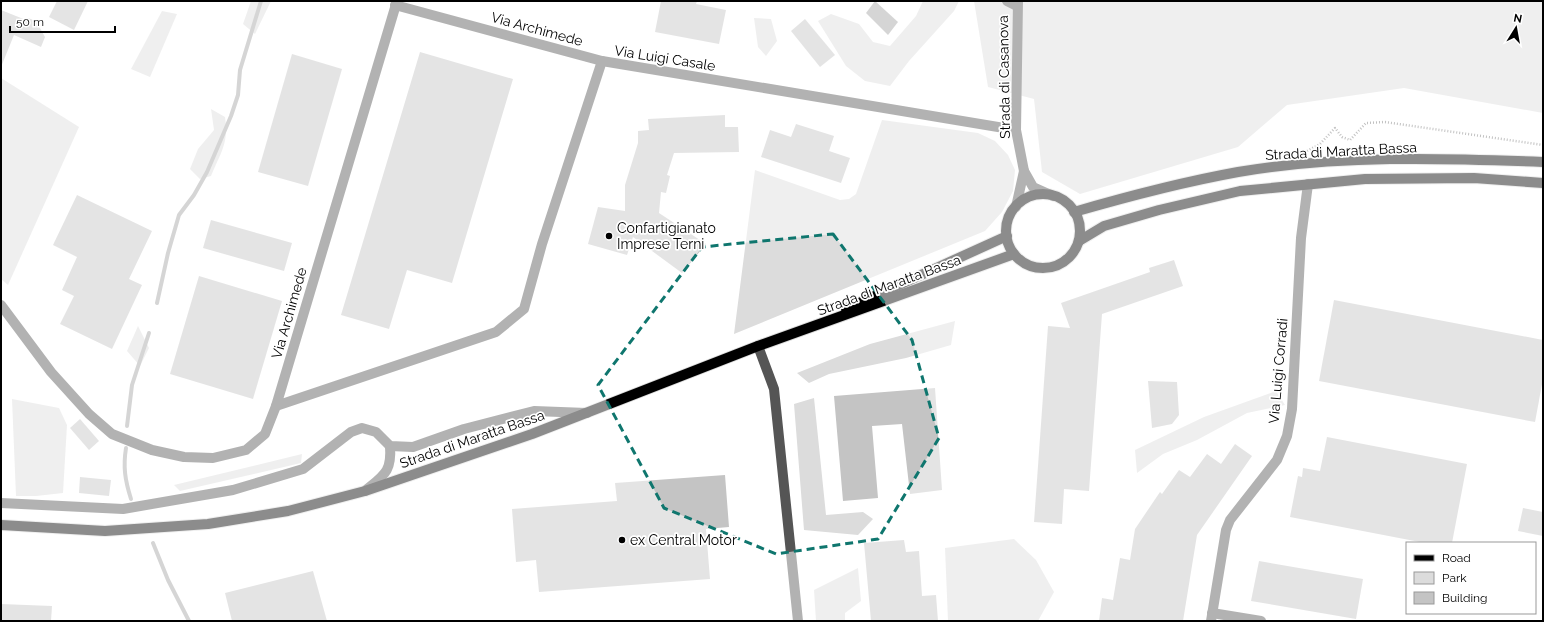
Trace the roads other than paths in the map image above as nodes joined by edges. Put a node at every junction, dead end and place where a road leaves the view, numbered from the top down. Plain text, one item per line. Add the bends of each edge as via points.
1 (1007, 1) edge
2 (396, 3) edge
3 (1017, 4) edge
4 (602, 61) junction
5 (1016, 130) junction
6 (1543, 162) edge
7 (1024, 171) junction
8 (1543, 183) edge
9 (1308, 184) junction
10 (1052, 196) junction
11 (1016, 207) junction
12 (1074, 212) junction
13 (1006, 236) junction
14 (1079, 241) junction
15 (1014, 254) junction
16 (1, 305) edge
17 (774, 342) junction
18 (758, 346) junction
19 (276, 406) junction
20 (587, 413) junction
21 (390, 446) junction
22 (365, 491) junction
23 (1, 504) edge
24 (1, 525) edge
25 (1211, 617) edge
26 (798, 621) edge
27 (1261, 621) edge

1 - 3 street, Strada di Casanova
2 - 4 street, Via Archimede
2 - 19 street, Via Archimede
3 - 5 street, Strada di Casanova
4 - 5 street, Via Luigi Casale
4 - 19 street, Via Luigi Casale via 542,244 524,309 496,332
5 - 7 street, Strada di Casanova
6 - 12 main road, Strada di Maratta Bassa via 1471,159 1366,160 1302,164 1239,172 1158,188
7 - 10 street, Strada di Casanova via 1033,187
7 - 11 street, Strada di Casanova
8 - 9 main road, Strada di Maratta Bassa via 1474,178 1365,179
9 - 14 main road, Strada di Maratta Bassa via 1240,191 1159,210 1104,226
9 - 25 street, Via Luigi Corradi via 1301,238 1292,409 1287,436 1277,460 1230,520 1226,530
10 - 11 main road via 1032,196
10 - 12 main road via 1068,205
11 - 13 main road via 1010,216
12 - 14 main road via 1080,231
13 - 15 main road, Strada di Maratta Bassa
13 - 17 main road, Strada di Maratta Bassa
14 - 15 main road, Strada di Maratta Bassa via 1074,252 1056,266 1033,267 1022,262
15 - 17 main road, Strada di Maratta Bassa
16 - 19 street, Via Archimede via 52,372 89,414 112,434 152,450 184,458 213,458 246,450 265,434
17 - 18 main road, Strada di Maratta Bassa
18 - 20 main road, Strada di Maratta Bassa
18 - 26 street via 774,389
20 - 21 street, Strada di Maratta Bassa via 534,410 464,429 413,447
20 - 22 main road, Strada di Maratta Bassa
21 - 22 street, Strada di Maratta Bassa via 392,461 384,475
21 - 23 street, Strada di Maratta Bassa via 376,432 362,428 351,432 303,469 233,490 123,509
22 - 24 main road, Strada di Maratta Bassa via 288,511 208,524 105,531
25 - 27 street, Via Luigi Corradi

